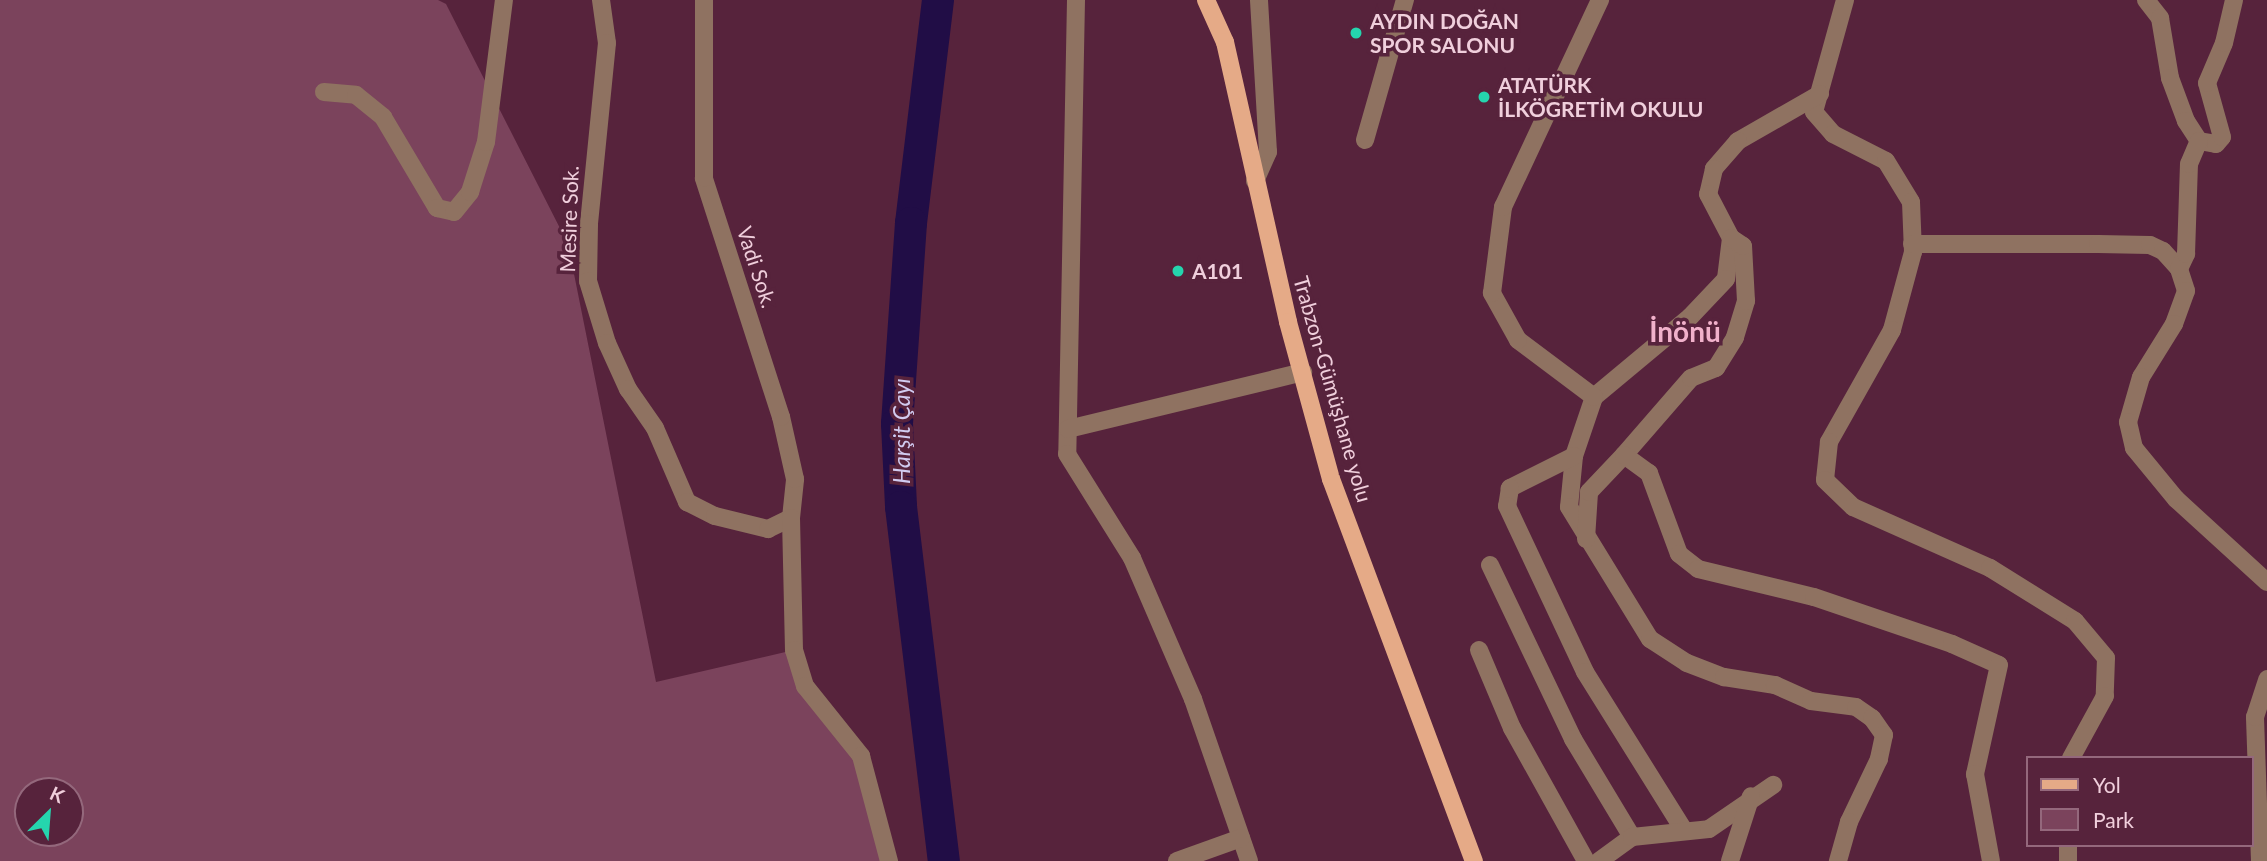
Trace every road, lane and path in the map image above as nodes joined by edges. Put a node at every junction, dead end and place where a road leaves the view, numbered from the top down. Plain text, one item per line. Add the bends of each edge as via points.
1 (504, 0) edge
2 (601, 0) edge
3 (704, 0) edge
4 (1076, 0) edge
5 (1206, 0) edge
6 (1259, 0) edge
7 (1405, 0) edge
8 (1600, 0) edge
9 (1845, 0) edge
10 (2146, 0) edge
11 (2234, 0) edge
12 (324, 92) dead end
13 (1819, 94) junction
14 (1365, 140) dead end
15 (2199, 141) junction
16 (1255, 181) junction
17 (1731, 239) junction
18 (1912, 244) junction
19 (2179, 270) junction
20 (1303, 372) junction
21 (1594, 397) junction
22 (1068, 429) junction
23 (1624, 455) junction
24 (1574, 456) junction
25 (791, 517) junction
26 (1586, 539) junction
27 (1490, 565) dead end
28 (2267, 582) edge
29 (1479, 650) dead end
30 (2267, 679) edge
31 (2072, 756) edge
32 (1773, 785) dead end
33 (1751, 796) junction
34 (1684, 829) junction
35 (1632, 837) junction
36 (1241, 838) junction
37 (1606, 859) edge
38 (889, 861) edge
39 (1177, 861) edge
40 (1249, 861) edge
41 (1474, 861) edge
42 (1586, 861) edge
43 (1730, 861) edge
44 (1838, 861) edge
45 (1992, 861) edge
46 (2260, 861) edge

1 - 12 street via 486,142 470,192 454,212 437,208 383,117 356,95
2 - 25 street, Mesire Sok. via 607,43 589,224 588,281 607,343 628,389 655,428 687,502 715,516 768,529
3 - 25 street, Vadi Sok. via 704,178 781,417 795,479
4 - 22 street
5 - 16 main road, Trabzon-Gümüşhane yolu via 1224,42
6 - 16 street via 1268,152
7 - 14 street
8 - 21 street via 1503,207 1492,293 1518,340
9 - 13 street
10 - 15 street via 2160,18 2171,78 2186,121
11 - 15 street via 2207,83 2222,137 2216,144
13 - 17 street via 1738,141 1714,169 1708,194
13 - 18 street via 1814,112 1833,134 1886,161 1911,202
15 - 19 street via 2189,164 2186,254
16 - 20 main road, Trabzon-Gümüşhane yolu
17 - 21 street via 1726,279 1690,317
17 - 23 street via 1743,246 1746,301 1735,337 1716,368 1691,378
18 - 19 street via 2150,245 2163,251
18 - 31 street via 1892,330 1829,442 1825,480 1853,507 1990,568 2075,621 2106,658 2105,696
19 - 28 street via 2186,291 2174,324 2141,377 2129,422 2134,448 2150,472
20 - 22 street
20 - 41 main road, Trabzon-Gümüşhane yolu via 1331,479
21 - 24 street
22 - 36 street via 1067,454 1132,558 1193,699
23 - 26 street via 1589,492
23 - 45 street via 1649,473 1679,555 1698,569 1814,597 1999,665 1975,774
24 - 26 street via 1569,507
24 - 34 street via 1510,488 1507,506 1585,672
25 - 38 street, Vadi Sok. via 794,650 805,686 861,755
26 - 44 street via 1650,639 1687,663 1724,677 1775,685 1811,701 1856,707 1872,718 1884,735 1879,759 1849,822
27 - 35 street via 1573,738
29 - 42 street via 1511,728
30 - 46 street via 2255,717
32 - 33 street
33 - 34 street via 1709,829
33 - 43 street
34 - 35 street
35 - 37 street
36 - 39 street
36 - 40 street

